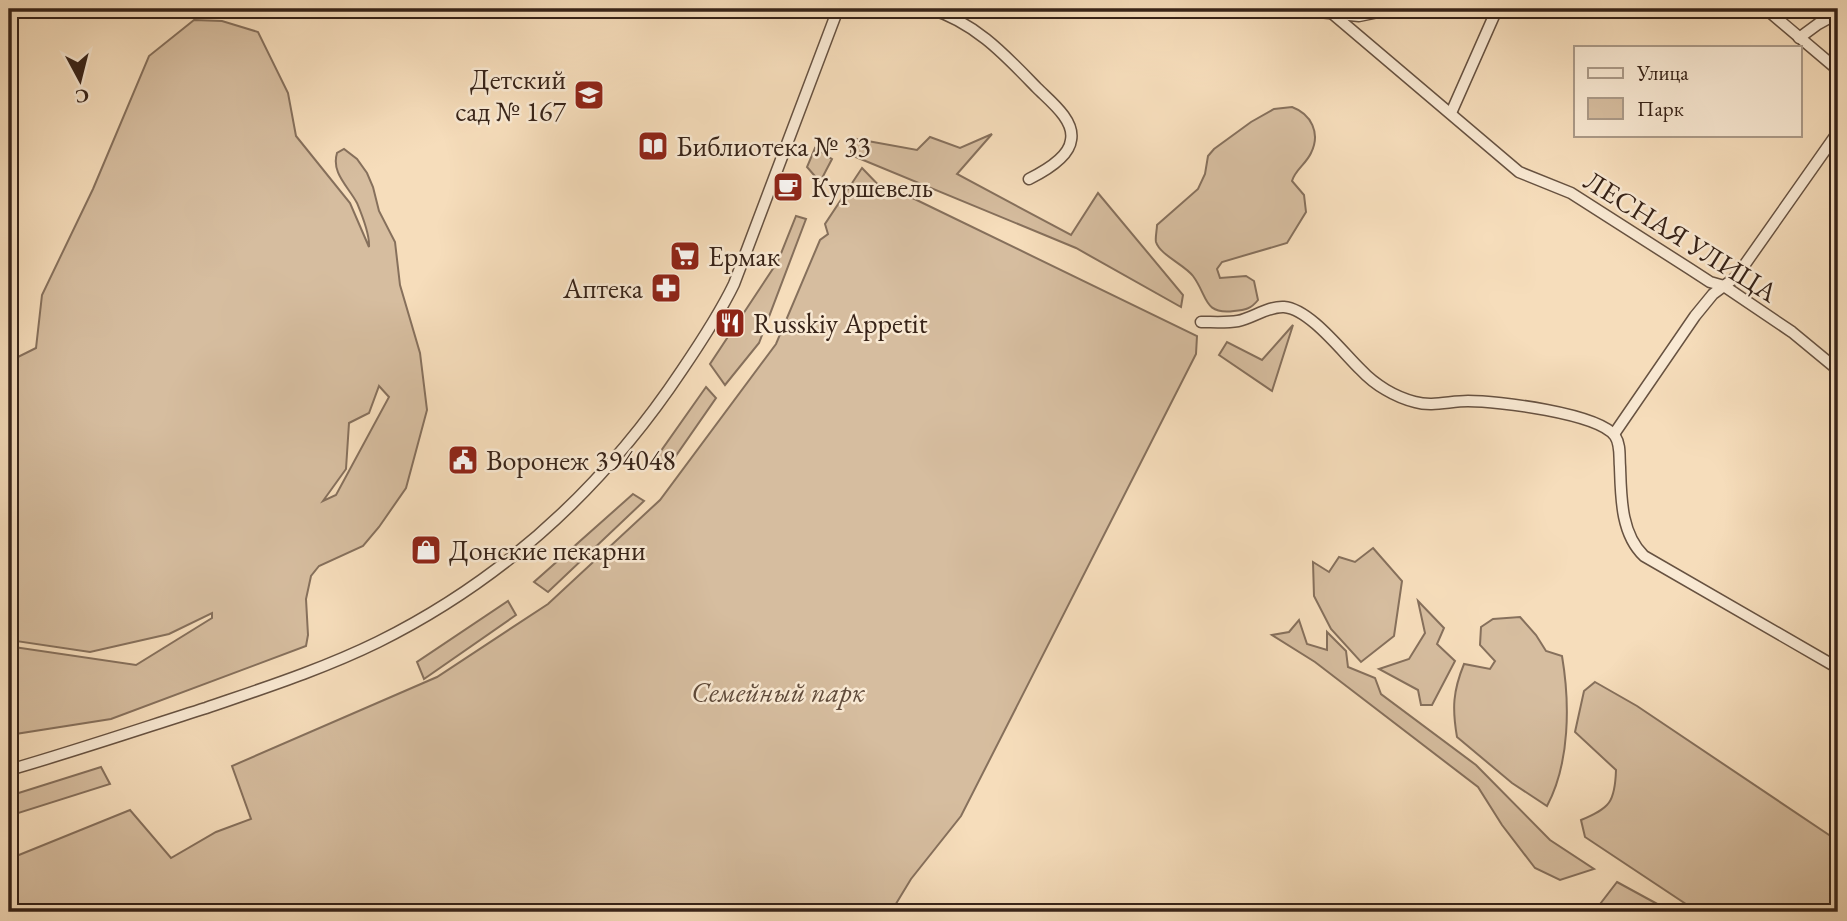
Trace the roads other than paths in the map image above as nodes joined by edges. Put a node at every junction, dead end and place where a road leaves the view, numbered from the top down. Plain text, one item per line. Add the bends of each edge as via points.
1 (838, 9) edge
2 (930, 9) edge
3 (1289, 9) edge
4 (1393, 9) edge
5 (1497, 9) edge
6 (1766, 9) edge
7 (1838, 13) edge
8 (1334, 15) junction
9 (1799, 38) junction
10 (1838, 70) edge
11 (1451, 113) junction
12 (1838, 132) edge
13 (1029, 179) dead end
14 (1724, 286) junction
15 (1201, 323) dead end
16 (1838, 370) edge
17 (1614, 434) junction
18 (1838, 668) edge
19 (9, 770) edge

1 - 19 street via 717,318 642,426 546,531 470,588 379,642 302,676
2 - 13 street via 996,45 1062,114 1072,134 1071,143 1064,154
3 - 8 street
4 - 8 street via 1359,16
5 - 11 street
6 - 9 street
7 - 9 street
8 - 11 street, ЛЕСНАЯ УЛИЦА
9 - 10 street
11 - 14 street, ЛЕСНАЯ УЛИЦА via 1519,172 1571,193 1710,282
12 - 14 street via 1736,277
14 - 16 street, ЛЕСНАЯ УЛИЦА via 1793,332
14 - 17 street via 1695,316
15 - 17 street via 1239,321 1285,307 1301,313 1390,393 1416,403 1525,406 1585,419
17 - 18 street via 1624,510 1635,547

